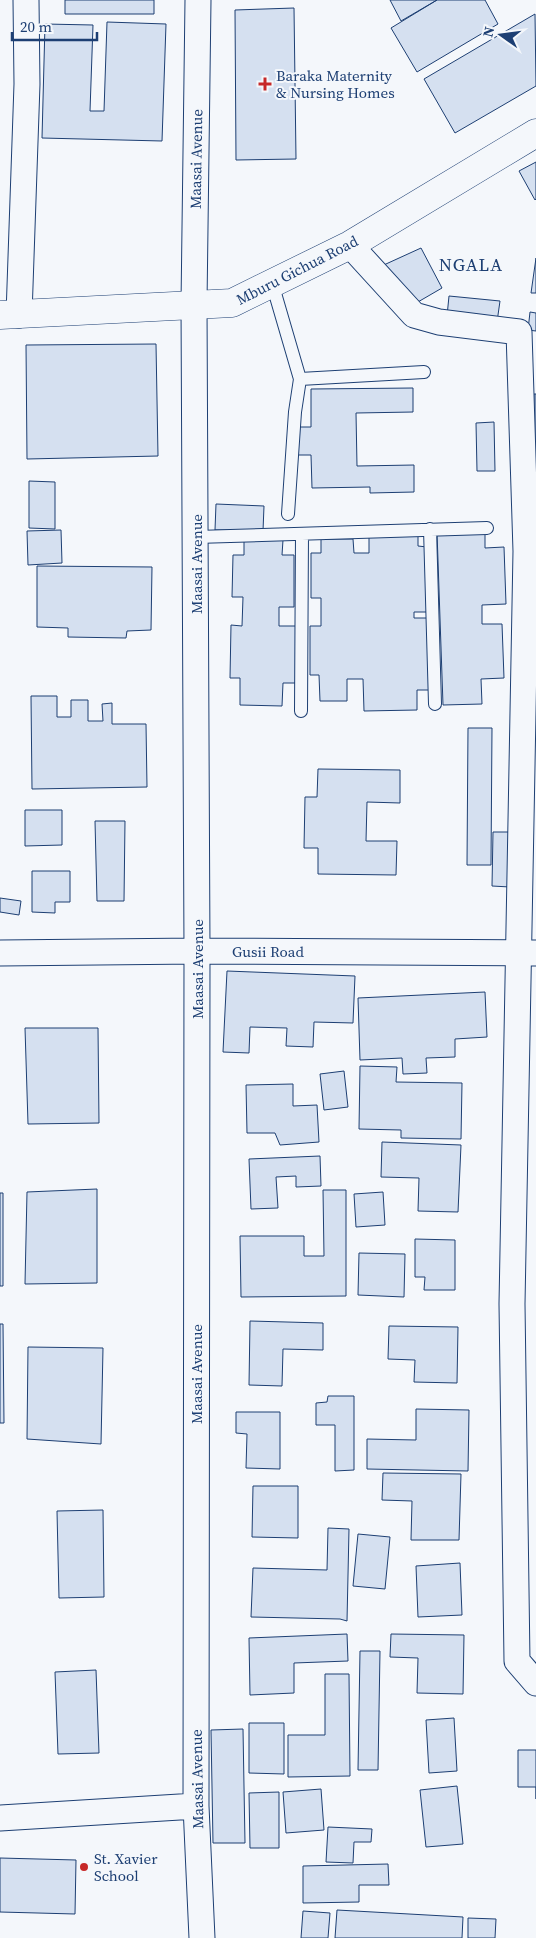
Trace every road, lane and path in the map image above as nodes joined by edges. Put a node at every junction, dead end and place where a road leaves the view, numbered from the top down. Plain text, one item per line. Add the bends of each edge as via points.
1 (26, 0) edge
2 (198, 0) edge
3 (536, 133) edge
4 (350, 245) junction
5 (272, 283) junction
6 (194, 304) junction
7 (9, 315) edge
8 (527, 333) edge
9 (424, 372) dead end
10 (300, 380) junction
11 (288, 514) dead end
12 (487, 528) dead end
13 (430, 529) junction
14 (302, 534) junction
15 (196, 538) junction
16 (435, 704) dead end
17 (301, 710) dead end
18 (197, 950) junction
19 (0, 953) edge
20 (527, 953) edge
21 (536, 1683) edge
22 (196, 1806) junction
23 (0, 1818) edge
24 (202, 1938) edge

1 - 7 street via 27,84
2 - 6 street, Maasai Avenue
3 - 4 street, Mburu Gichua Road
4 - 5 street, Mburu Gichua Road
4 - 8 street via 414,315 439,322
5 - 6 street, Mburu Gichua Road via 232,303
5 - 10 lane
6 - 7 street, Mburu Gichua Road
6 - 15 street, Maasai Avenue
8 - 20 street
9 - 10 lane
10 - 11 lane
12 - 13 lane
13 - 14 lane
13 - 16 lane
14 - 15 lane
14 - 17 lane
15 - 18 street, Maasai Avenue
18 - 19 street, Gusii Road
18 - 20 street, Gusii Road
18 - 22 street, Maasai Avenue
20 - 21 street via 512,1304 517,1661
22 - 23 street
22 - 24 street, Maasai Avenue

